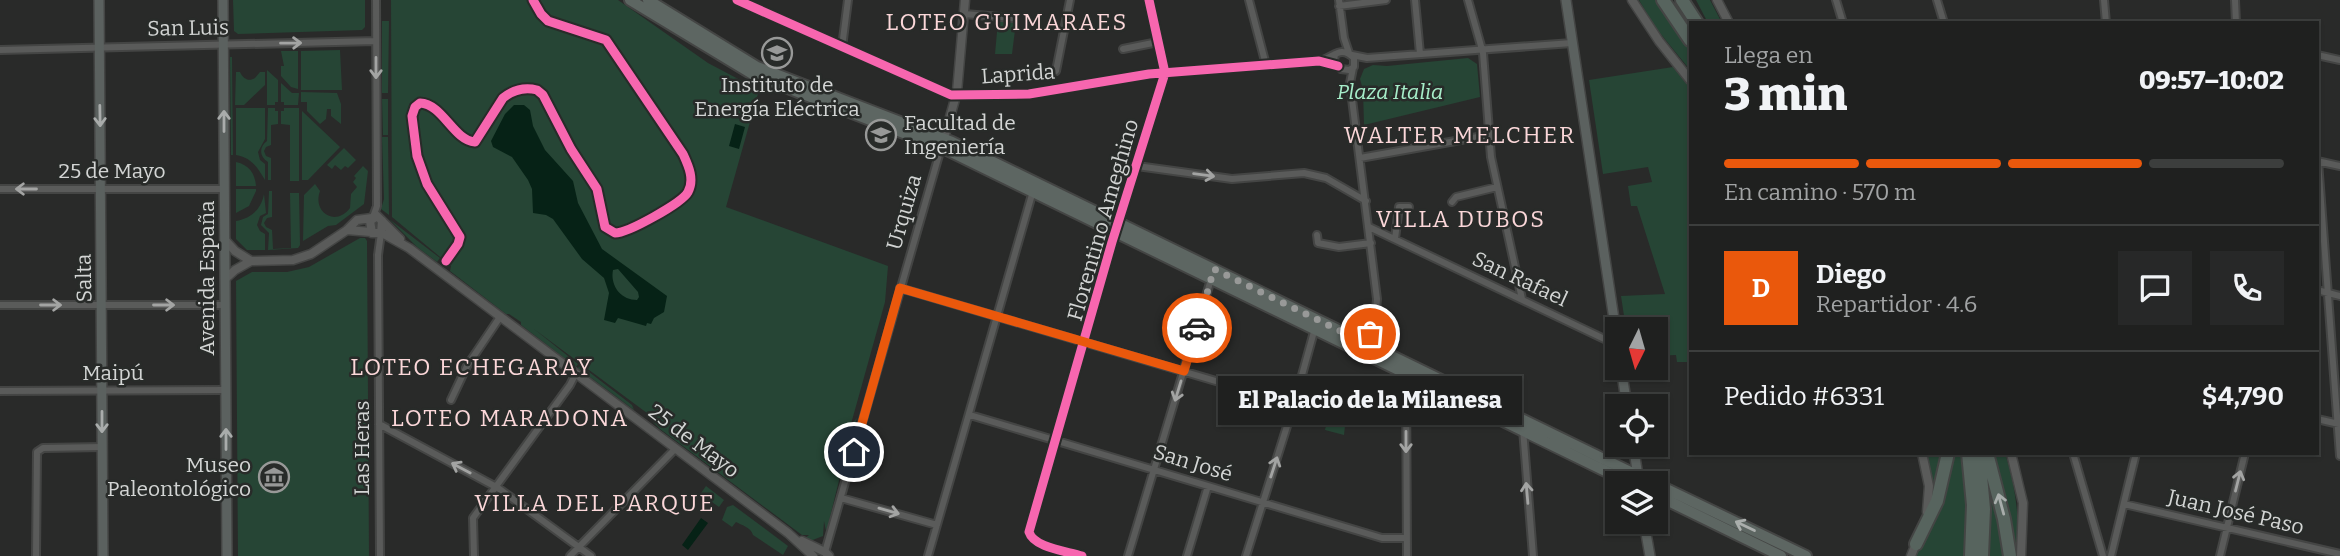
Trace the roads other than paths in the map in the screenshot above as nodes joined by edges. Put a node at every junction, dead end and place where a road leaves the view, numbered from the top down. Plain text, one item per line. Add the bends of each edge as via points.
1 (99, 0) edge
2 (223, 0) edge
3 (376, 0) edge
4 (533, 0) edge
5 (630, 0) edge
6 (648, 0) edge
7 (737, 0) edge
8 (848, 0) edge
9 (965, 0) edge
10 (1070, 0) edge
11 (1149, 0) edge
12 (1249, 0) edge
13 (1386, 0) edge
14 (1415, 0) edge
15 (1468, 0) edge
16 (1566, 0) edge
17 (1632, 0) edge
18 (1663, 0) edge
19 (1670, 0) edge
20 (1682, 0) edge
21 (1690, 0) edge
22 (1836, 0) edge
23 (1937, 0) edge
24 (2104, 0) edge
25 (2235, 0) edge
26 (1720, 1) edge
27 (1339, 3) edge
28 (964, 14) junction
29 (1014, 18) dead end
30 (1698, 21) edge
31 (1699, 21) edge
32 (1728, 21) edge
33 (1842, 21) edge
34 (1943, 21) edge
35 (2106, 21) edge
36 (2236, 21) edge
37 (1689, 31) edge
38 (1344, 37) junction
39 (1689, 39) edge
40 (376, 41) junction
41 (1158, 42) junction
42 (1573, 43) junction
43 (223, 44) junction
44 (99, 47) junction
45 (842, 47) junction
46 (1122, 49) dead end
47 (0, 50) edge
48 (1482, 50) junction
49 (1336, 52) junction
50 (1350, 54) junction
51 (1420, 54) junction
52 (2319, 55) edge
53 (1367, 58) junction
54 (2340, 60) edge
55 (1320, 61) junction
56 (1266, 65) junction
57 (1354, 66) junction
58 (1340, 67) junction
59 (1056, 71) dead end
60 (1165, 73) junction
61 (1689, 79) edge
62 (1350, 83) junction
63 (957, 95) junction
64 (1489, 135) junction
65 (943, 143) junction
66 (1360, 158) junction
67 (2319, 161) edge
68 (1137, 166) junction
69 (2340, 166) edge
70 (2319, 174) edge
71 (1034, 187) junction
72 (1497, 187) junction
73 (0, 189) edge
74 (101, 189) junction
75 (224, 189) junction
76 (1366, 201) junction
77 (1452, 202) dead end
78 (1409, 207) dead end
79 (372, 218) junction
80 (382, 220) junction
81 (1369, 227) junction
82 (1117, 228) junction
83 (347, 230) junction
84 (377, 233) junction
85 (1317, 235) dead end
86 (1395, 239) junction
87 (225, 240) junction
88 (1371, 243) junction
89 (409, 248) junction
90 (251, 261) junction
91 (446, 261) dead end
92 (1213, 274) junction
93 (225, 279) junction
94 (900, 288) junction
95 (2319, 291) edge
96 (2328, 293) junction
97 (2340, 296) edge
98 (1521, 299) junction
99 (102, 304) junction
100 (0, 305) edge
101 (225, 305) junction
102 (500, 317) junction
103 (998, 317) junction
104 (1614, 317) edge
105 (1316, 325) junction
106 (1605, 339) edge
107 (1085, 342) junction
108 (1367, 344) junction
109 (1408, 369) junction
110 (1184, 371) junction
111 (576, 373) junction
112 (226, 390) junction
113 (0, 391) edge
114 (102, 391) junction
115 (451, 400) dead end
116 (1294, 404) junction
117 (970, 415) junction
118 (2319, 419) edge
119 (379, 424) junction
120 (2339, 424) edge
121 (1525, 426) junction
122 (1056, 440) junction
123 (103, 447) junction
124 (675, 449) junction
125 (1922, 455) edge
126 (1948, 455) edge
127 (1968, 455) edge
128 (1979, 455) edge
129 (1988, 455) edge
130 (2011, 455) edge
131 (2074, 455) edge
132 (2136, 455) edge
133 (2245, 455) edge
134 (2340, 456) edge
135 (1154, 470) junction
136 (1617, 471) edge
137 (1208, 486) junction
138 (496, 487) junction
139 (1668, 491) edge
140 (841, 498) junction
141 (1668, 501) edge
142 (1262, 503) junction
143 (2124, 504) junction
144 (937, 525) junction
145 (2227, 528) junction
146 (1646, 534) edge
147 (1407, 538) junction
148 (579, 547) junction
149 (1914, 550) edge
150 (821, 554) edge
151 (2340, 554) edge
152 (36, 556) edge
153 (103, 556) edge
154 (227, 556) edge
155 (380, 556) edge
156 (474, 556) edge
157 (570, 556) edge
158 (591, 556) edge
159 (928, 556) edge
160 (1082, 556) edge
161 (1128, 556) edge
162 (1187, 556) edge
163 (1246, 556) edge
164 (1407, 556) edge
165 (1532, 556) edge
166 (1650, 556) edge
167 (1781, 556) edge
168 (1806, 556) edge
169 (1971, 556) edge
170 (1982, 556) edge
171 (2010, 556) edge
172 (2021, 556) edge
173 (2103, 556) edge
174 (2111, 556) edge
175 (2220, 556) edge

1 - 44 main road, Salta
2 - 43 main road, Avenida España
3 - 40 street
4 - 91 street via 548,21 607,40 683,154 690,185 682,199 615,233 605,227 597,189 537,90 523,89 503,98 475,142 432,106 420,103 412,116 417,156 427,184 460,237
5 - 65 main road via 760,78
6 - 65 main road via 769,72
7 - 45 street, Laprida
8 - 45 street
9 - 28 street, Urquiza
10 - 59 street
11 - 41 street, Florentino Ameghino
12 - 56 street
13 - 27 street
14 - 51 street
15 - 48 street
16 - 42 main road
17 - 61 street
18 - 39 highway
19 - 37 highway
20 - 30 highway
21 - 31 highway
22 - 33 street
23 - 34 street
24 - 35 street
25 - 36 street
26 - 32 street
27 - 38 street
28 - 29 street
28 - 63 street, Urquiza
38 - 49 street
38 - 50 street
43 -> 40 street, San Luis
40 -> 79 street via 377,206
41 - 46 street
41 - 60 street, Florentino Ameghino
42 - 48 street
42 - 104 main road
43 - 44 street, San Luis
75 -> 43 main road, Avenida España
44 - 47 street, San Luis
44 -> 74 main road, Salta
45 - 63 street, Laprida
48 - 51 street
48 - 64 street
49 - 50 street
49 - 55 street, Laprida
49 - 58 street via 1334,61
50 - 53 street
50 - 57 street
51 - 53 street
52 - 54 street
53 - 57 street
55 - 56 street, Laprida
55 - 58 street, Laprida
56 - 60 street, Laprida
57 - 58 street, Laprida via 1349,70
57 - 62 street
58 - 62 street
60 - 63 street, Laprida via 1033,94
60 - 68 street, Florentino Ameghino
62 - 66 street
63 - 65 street, Urquiza
64 - 66 street
64 - 72 street
65 - 71 main road
65 - 94 street, Urquiza
66 - 76 street
67 - 69 street
68 -> 76 street via 1232,178 1304,173 1326,178
68 - 82 street, Florentino Ameghino
70 - 96 street
71 - 82 main road
71 - 103 street
72 - 77 street
72 - 98 street
74 -> 73 street, 25 de Mayo
74 - 75 street, 25 de Mayo
74 - 99 main road, Salta
75 - 87 main road, Avenida España
76 - 81 street
78 - 86 street via 1399,207
79 - 80 street
79 - 83 street via 360,218
79 - 84 street via 369,224
80 - 84 street
80 - 89 street, 25 de Mayo
81 - 86 street, San Rafael
81 - 88 street
82 - 92 main road
82 - 107 street, Florentino Ameghino
83 - 84 street, 25 de Mayo
83 - 90 street via 303,257
84 - 89 street, 25 de Mayo
84 - 119 street, Las Heras
85 - 88 street via 1318,243 1339,247
86 - 98 street, San Rafael
87 - 90 street
87 - 93 main road, Avenida España
88 - 108 street via 1377,309
89 - 102 street, 25 de Mayo
90 - 93 street
92 - 105 main road
92 - 110 street
93 - 101 main road, Avenida España
94 - 103 street
94 - 140 street, Urquiza
95 - 96 street
96 - 97 street
96 - 120 street
98 - 106 street, San Rafael
100 -> 99 street
99 -> 101 street
99 - 114 main road, Salta
101 - 112 main road, Avenida España
102 - 111 street, 25 de Mayo
102 - 115 street via 467,366
103 - 107 street
103 - 117 street
105 - 108 main road
105 - 109 main road
105 - 116 street
107 - 110 street
107 - 122 street, Florentino Ameghino
108 - 109 main road
109 - 121 main road
109 -> 147 street
110 - 116 street
110 -> 135 street
111 - 124 street, 25 de Mayo
111 - 138 street
112 - 114 street, Maipú
154 -> 112 main road, Avenida España
113 - 114 street, Maipú
114 -> 123 main road, Salta
142 -> 116 street
117 - 122 street, San José
117 - 144 street
118 - 120 street
138 -> 119 street
119 - 155 street, Las Heras
120 - 134 street
121 - 136 main road
165 -> 121 street
122 - 135 street, San José
122 - 160 street, Florentino Ameghino via 1029,535 1034,541
123 - 152 street via 38,451
123 - 153 main road, Salta
124 - 148 street
124 - 150 street, 25 de Mayo
125 - 149 street via 1929,500
126 - 149 highway via 1937,501
127 - 169 highway
128 - 170 highway
171 -> 129 highway
130 - 172 street via 2023,503
131 - 173 street
132 - 143 street
145 -> 133 street
135 - 137 street, San José
135 - 161 street
137 - 142 street, San José
137 - 162 street
138 - 148 street
138 - 156 street via 473,518
168 -> 139 main road
140 -> 144 street
140 - 150 street, Urquiza
141 - 167 main road
142 - 147 street, San José via 1382,538
142 - 163 street
143 - 145 street, Juan José Paso
143 - 174 street
144 - 159 street
145 - 151 street, Juan José Paso
145 - 175 street
146 - 166 main road
147 - 164 street
148 - 157 street
148 - 158 street

